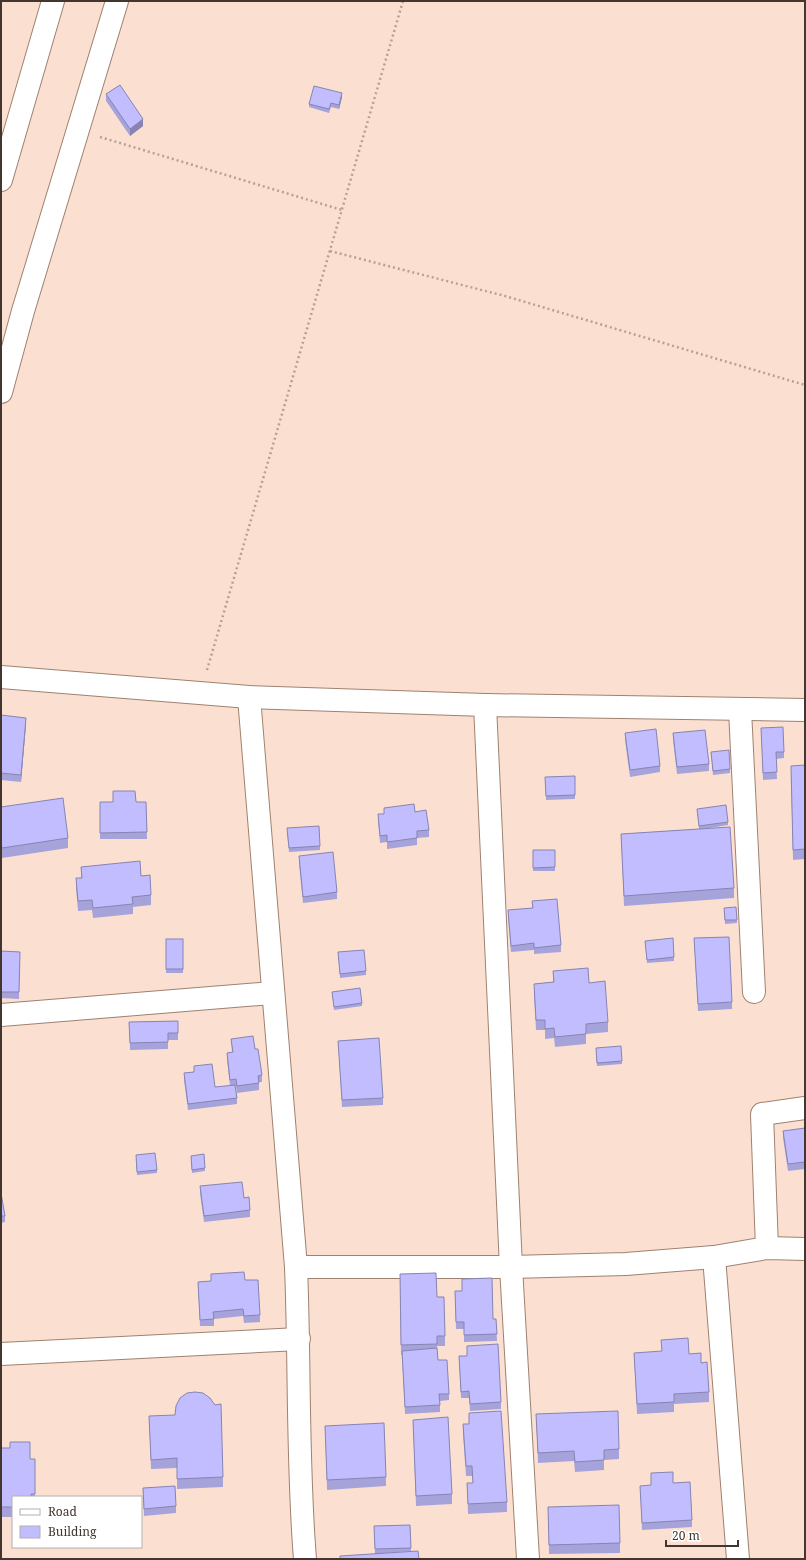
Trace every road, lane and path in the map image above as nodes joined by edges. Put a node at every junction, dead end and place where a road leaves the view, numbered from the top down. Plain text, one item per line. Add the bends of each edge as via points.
1 (53, 1) edge
2 (117, 1) edge
3 (403, 1) edge
4 (78, 131) junction
5 (1, 180) edge
6 (342, 210) junction
7 (330, 251) junction
8 (805, 385) edge
9 (1, 392) edge
10 (1, 677) edge
11 (201, 693) junction
12 (248, 697) junction
13 (485, 705) junction
14 (740, 710) junction
15 (805, 710) edge
16 (754, 992) dead end
17 (272, 993) junction
18 (1, 1015) edge
19 (805, 1108) edge
20 (767, 1248) junction
21 (805, 1249) edge
22 (714, 1257) junction
23 (511, 1267) junction
24 (296, 1268) junction
25 (299, 1339) junction
26 (1, 1354) edge
27 (305, 1559) edge
28 (528, 1559) edge
29 (738, 1559) edge

1 - 5 main road
2 - 4 main road
3 - 6 path
4 - 6 path
4 - 9 main road
6 - 7 path
7 - 8 path via 505,296
7 - 11 path
10 - 11 main road
11 - 12 main road
12 - 13 main road
12 - 17 main road
13 - 14 main road
13 - 23 main road
14 - 15 main road
14 - 16 main road
17 - 18 main road
17 - 24 main road
19 - 20 main road via 762,1114
20 - 21 main road
20 - 22 main road
22 - 23 main road via 626,1264
22 - 29 main road
23 - 24 main road
23 - 28 main road
24 - 25 main road
25 - 26 main road
25 - 27 main road via 300,1502

